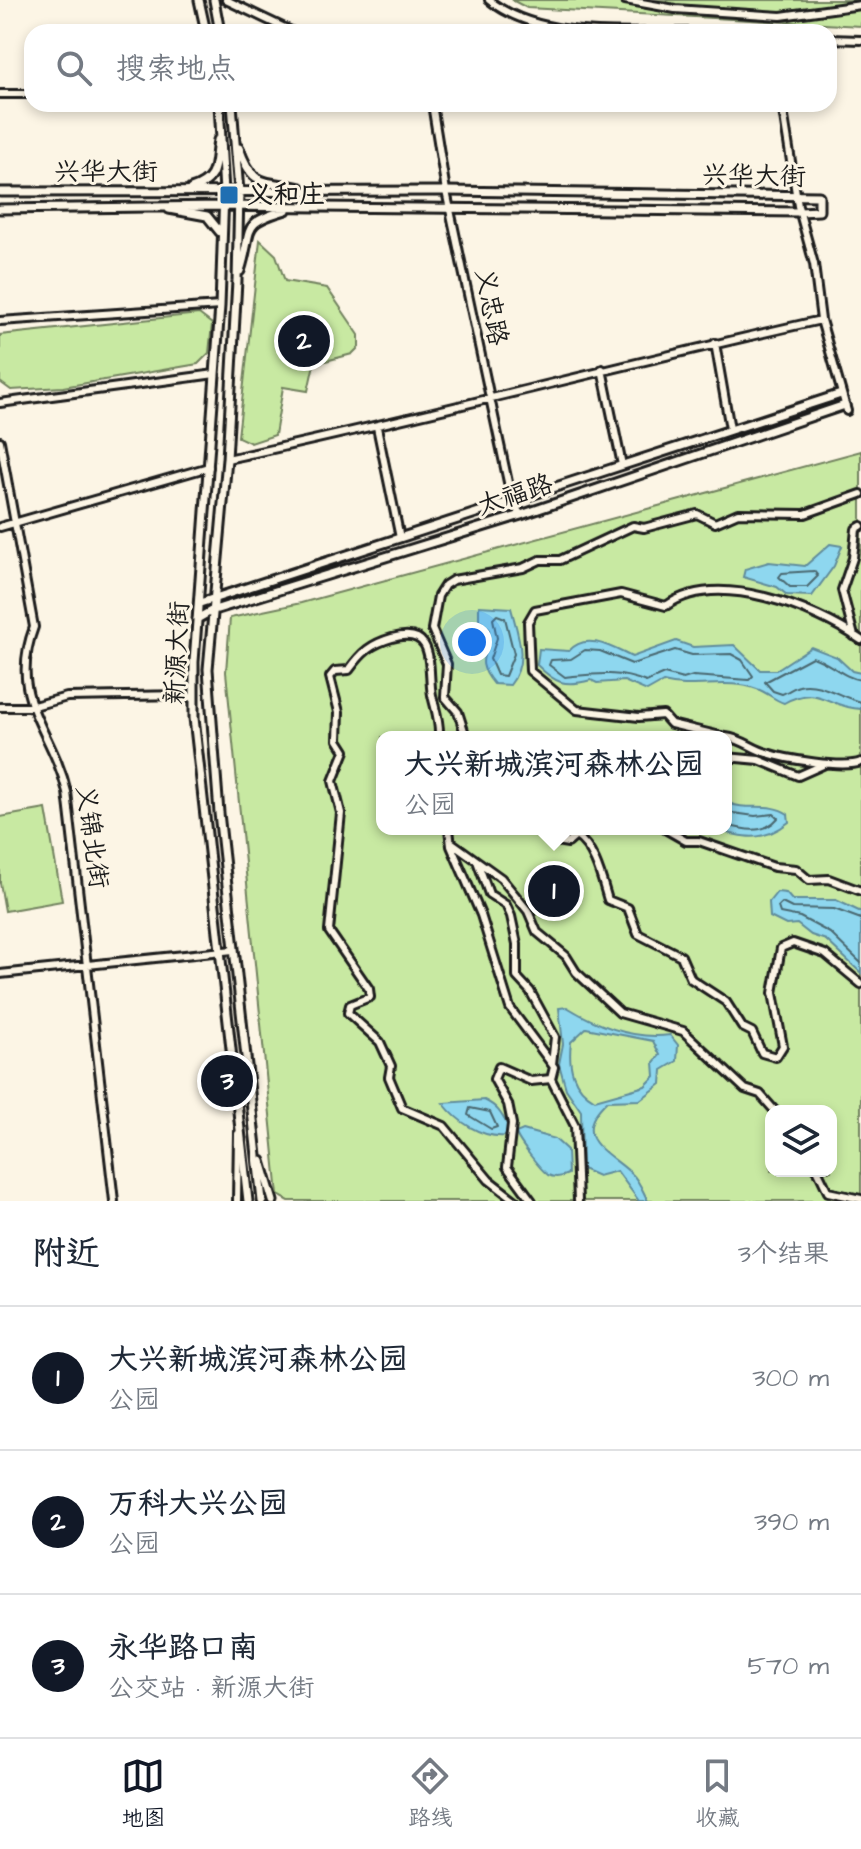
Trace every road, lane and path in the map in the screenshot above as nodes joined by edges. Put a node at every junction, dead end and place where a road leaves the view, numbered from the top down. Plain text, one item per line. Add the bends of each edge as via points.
1 (199, 0) edge
2 (214, 0) edge
3 (226, 0) edge
4 (489, 0) edge
5 (625, 0) edge
6 (861, 5) edge
7 (204, 24) edge
8 (218, 24) edge
9 (276, 24) edge
10 (539, 24) edge
11 (837, 39) edge
12 (861, 40) edge
13 (0, 94) edge
14 (24, 94) edge
15 (220, 112) edge
16 (233, 112) edge
17 (433, 112) edge
18 (783, 112) edge
19 (221, 118) junction
20 (236, 138) junction
21 (315, 191) junction
22 (446, 191) junction
23 (0, 192) edge
24 (181, 192) junction
25 (224, 192) junction
26 (239, 192) junction
27 (797, 196) junction
28 (159, 206) junction
29 (223, 206) junction
30 (239, 206) junction
31 (295, 207) junction
32 (0, 209) edge
33 (451, 209) junction
34 (800, 212) junction
35 (222, 259) junction
36 (237, 281) junction
37 (220, 306) junction
38 (821, 320) junction
39 (0, 321) edge
40 (715, 343) junction
41 (602, 369) junction
42 (215, 374) junction
43 (214, 391) junction
44 (231, 393) junction
45 (841, 394) junction
46 (489, 399) junction
47 (0, 403) edge
48 (846, 408) joint
49 (377, 427) junction
50 (730, 429) junction
51 (0, 441) edge
52 (227, 459) junction
53 (622, 465) junction
54 (209, 467) junction
55 (861, 494) edge
56 (512, 501) junction
57 (521, 515) junction
58 (15, 522) junction
59 (861, 526) edge
60 (0, 527) edge
61 (400, 538) junction
62 (213, 597) junction
63 (200, 603) junction
64 (211, 611) junction
65 (197, 619) junction
66 (858, 638) edge
67 (194, 699) junction
68 (0, 707) edge
69 (30, 707) junction
70 (438, 731) edge
71 (464, 731) edge
72 (701, 731) edge
73 (732, 738) edge
74 (732, 758) edge
75 (861, 763) edge
76 (825, 764) junction
77 (450, 835) edge
78 (552, 835) edge
79 (676, 835) edge
80 (451, 842) junction
81 (477, 860) junction
82 (861, 891) edge
83 (233, 950) junction
84 (221, 952) junction
85 (90, 965) junction
86 (0, 974) edge
87 (861, 984) edge
88 (552, 1064) junction
89 (551, 1079) junction
90 (770, 1105) edge
91 (239, 1119) junction
92 (256, 1143) junction
93 (821, 1177) edge
94 (861, 1199) edge
95 (114, 1201) edge
96 (237, 1201) edge
97 (248, 1201) edge
98 (262, 1201) edge
99 (273, 1201) edge
100 (516, 1201) edge
101 (532, 1201) edge
102 (578, 1201) edge

1 - 7 main road
2 - 8 main road
3 - 9 street
4 - 10 street via 504,12
5 - 6 street via 781,16
11 - 12 street
13 - 14 street
15 - 19 main road, 新源大街
16 - 20 main road
17 - 22 street, 义忠路
18 - 27 street
19 - 24 main road via 216,172 201,186
19 - 25 main road, 新源大街
20 - 21 main road via 255,179
20 - 26 main road
21 - 22 main road, 兴华大街
21 - 26 main road, 兴华大街
22 - 27 main road, 兴华大街
22 - 33 street, 义忠路
23 - 24 main road, 兴华大街
24 - 25 main road, 兴华大街
25 - 26 main road, 兴华大街
25 - 29 main road, 新源大街
26 - 30 main road
27 - 34 street
27 - 34 main road, 兴华大街 via 819,196 819,211
28 - 29 main road, 兴华大街
28 - 32 main road, 兴华大街
28 - 35 main road via 213,220 219,228
29 - 30 main road, 兴华大街
29 - 35 main road, 新源大街
30 - 31 main road, 兴华大街
30 - 36 main road
31 - 33 main road, 兴华大街
31 - 36 main road via 251,223
33 - 34 main road, 兴华大街
33 - 46 street, 义忠路
34 - 38 street via 810,239
35 - 37 main road, 新源大街
36 - 44 main road
37 - 39 street
37 - 42 main road, 新源大街
38 - 40 street
38 - 45 street
40 - 41 street
40 - 50 street
41 - 46 street
41 - 53 street
42 - 43 main road, 新源大街
42 - 47 street
43 - 44 main road
43 - 54 main road, 新源大街
44 - 52 main road
45 - 48 street
45 - 50 main road, 太福路
46 - 49 street
46 - 56 street, 义忠路
48 - 57 main road, 太福路
49 - 52 street
49 - 61 street
50 - 53 main road, 太福路
51 - 58 street, 义锦北街
52 - 62 main road
53 - 56 main road, 太福路
54 - 58 street
54 - 63 main road, 新源大街
55 - 71 street via 805,514 738,513 715,523 697,514 633,526 560,560 453,580 438,596 432,629 447,664 445,697
56 - 57 street, 义忠路
56 - 61 main road, 太福路
57 - 64 main road, 太福路
58 - 60 street
58 - 69 street, 义锦北街 via 34,627 24,653
59 - 66 street via 842,590
61 - 62 main road, 太福路
62 - 63 main road, 太福路
62 - 64 main road
63 - 65 main road, 新源大街
64 - 65 main road, 太福路
64 - 83 main road via 208,669
65 - 67 main road, 新源大街
66 - 72 street via 825,618 725,589 688,593 666,606 621,594 535,610 528,622 530,671 577,710 663,715 671,724
67 - 69 street via 67,697
67 - 84 main road, 新源大街
68 - 69 street
69 - 85 street, 义锦北街 via 62,770
70 - 100 street via 432,667 427,648 415,637 371,644 349,670 330,677 339,712 338,740 345,751 333,781 341,813 329,931 369,989 370,997 350,1005 348,1013 380,1042 402,1108 444,1126 489,1180
73 - 76 street via 764,753
74 - 76 street via 759,760 798,776
75 - 76 street
77 - 80 street
78 - 87 street via 556,841 568,843 576,836 583,841 608,900 628,908 638,934 681,956 691,979 726,1002 762,1053 776,1057 783,1046 773,993 781,948 793,943 825,954
79 - 82 street via 774,867 796,869 809,880 829,879
80 - 81 street
80 - 88 street via 510,1008
81 - 88 street via 489,894 506,905 511,916 517,977 555,1037
81 - 90 street via 501,878 528,911 537,932 620,1013 683,1031
83 - 84 street
83 - 92 main road
84 - 85 street
84 - 91 main road, 新源大街
85 - 86 street
85 - 95 street, 义锦北街
88 - 89 street
89 - 101 street via 531,1081 499,1067 494,1079 512,1124 507,1167
89 - 102 street via 575,1126
91 - 96 street
91 - 97 main road, 新源大街
92 - 98 main road
92 - 99 main road
93 - 94 street via 828,1192

